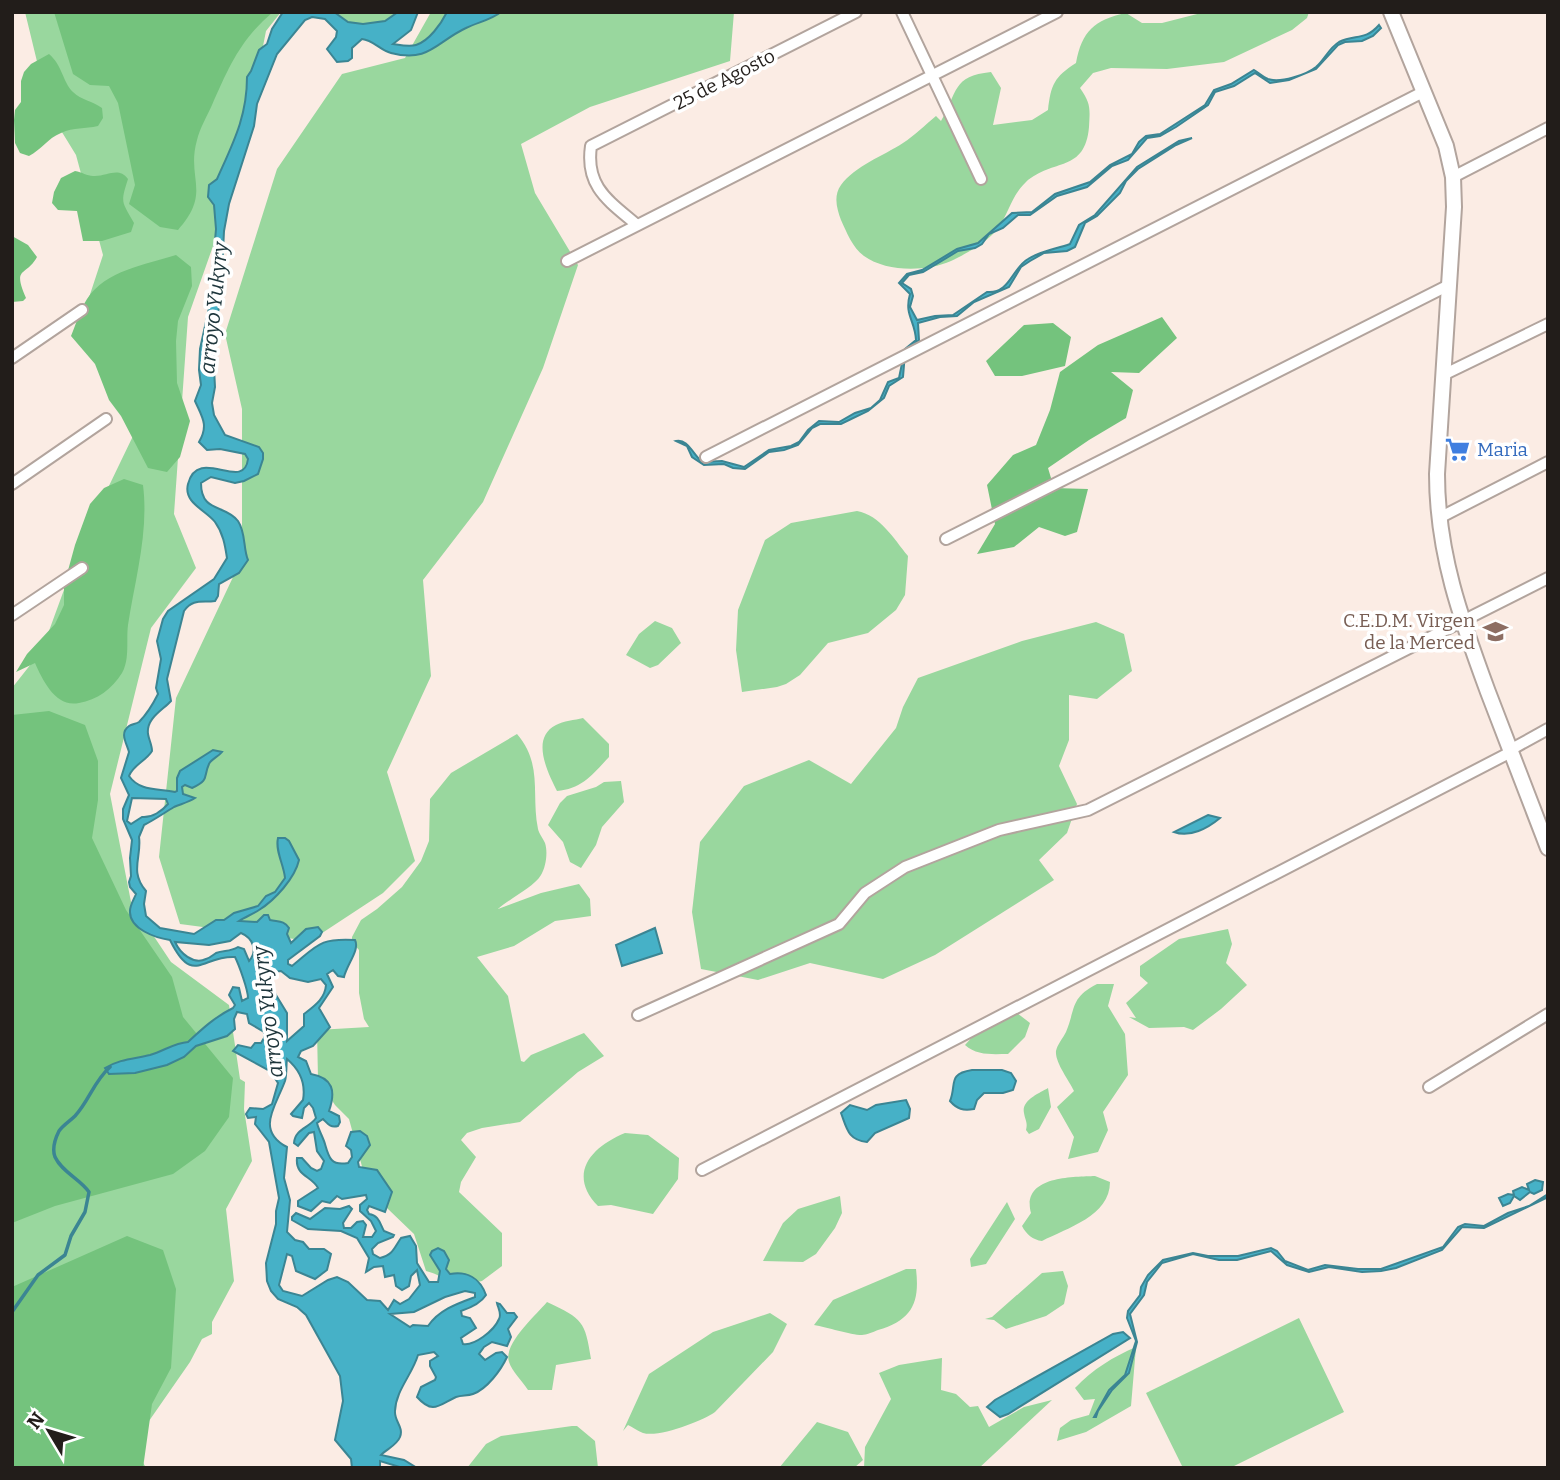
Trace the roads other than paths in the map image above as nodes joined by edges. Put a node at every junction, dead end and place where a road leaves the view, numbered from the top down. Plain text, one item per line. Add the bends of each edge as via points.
1 (856, 12) edge
2 (902, 12) edge
3 (1057, 12) edge
4 (1391, 12) edge
5 (932, 76) junction
6 (1425, 91) junction
7 (1548, 128) edge
8 (1453, 177) junction
9 (981, 179) dead end
10 (637, 225) junction
11 (567, 261) dead end
12 (1449, 285) junction
13 (82, 310) dead end
14 (1548, 324) edge
15 (12, 358) edge
16 (1443, 375) junction
17 (106, 419) dead end
18 (706, 457) dead end
19 (1548, 462) edge
20 (12, 484) edge
21 (1439, 518) junction
22 (946, 539) dead end
23 (82, 568) dead end
24 (1548, 578) edge
25 (12, 615) edge
26 (1462, 621) junction
27 (1548, 729) edge
28 (1510, 751) junction
29 (1548, 848) edge
30 (1548, 1014) edge
31 (638, 1016) dead end
32 (1429, 1087) dead end
33 (702, 1170) dead end

1 - 10 street, 25 de Agosto via 591,146 595,184
2 - 5 street
3 - 5 street
4 - 6 main road
5 - 9 street
5 - 10 street
6 - 8 main road
6 - 18 street
7 - 8 street
8 - 12 main road
10 - 11 street
12 - 16 main road
12 - 22 street
13 - 15 street
14 - 16 street
16 - 21 main road
17 - 20 street
19 - 21 street
21 - 26 main road via 1448,576
23 - 25 street
24 - 26 street
26 - 28 main road
26 - 31 street via 1088,810 999,830 905,867 865,893 839,924
27 - 28 street
28 - 29 main road
28 - 33 street
30 - 32 street

